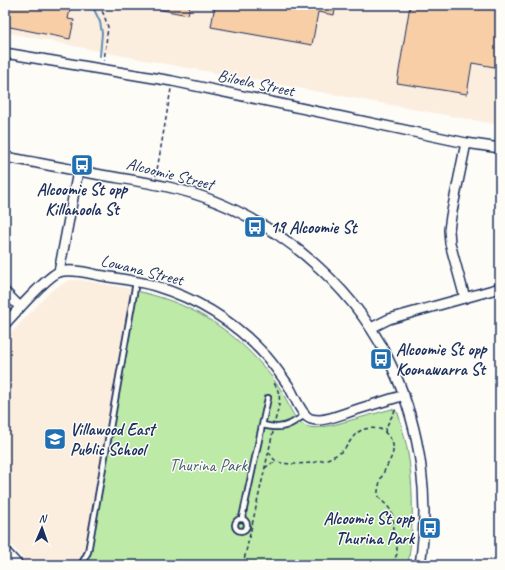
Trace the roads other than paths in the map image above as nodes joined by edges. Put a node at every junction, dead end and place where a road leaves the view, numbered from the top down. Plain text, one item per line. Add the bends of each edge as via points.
1 (5, 53) edge
2 (466, 143) junction
3 (500, 148) edge
4 (5, 157) edge
5 (78, 170) junction
6 (59, 272) junction
7 (136, 282) junction
8 (500, 288) edge
9 (5, 292) edge
10 (465, 298) junction
11 (20, 307) junction
12 (5, 324) edge
13 (370, 328) junction
14 (404, 395) junction
15 (268, 398) dead end
16 (305, 415) junction
17 (263, 425) junction
18 (242, 518) dead end
19 (5, 551) edge
20 (18, 565) edge
21 (81, 565) edge
22 (420, 565) edge

1 - 2 street, Biloela Street via 172,81
2 - 3 street, Biloela Street
2 - 10 street via 449,230
4 - 5 street, Alcoomie Street
5 - 6 street
5 - 13 street, Alcoomie Street via 176,188 231,208 257,222 305,254 321,269 343,292
6 - 7 street, Lowana Street via 83,272
6 - 11 street via 47,280
7 - 16 street, Lowana Street via 188,298 239,330 278,371
7 - 21 lane via 88,552
8 - 10 street
9 - 11 street
10 - 13 street via 389,319
11 - 12 street
13 - 14 street, Alcoomie Street via 393,368
14 - 16 street via 321,420 309,419
14 - 22 street, Alcoomie Street via 420,453 423,480 424,531
15 - 17 lane
16 - 17 lane via 282,426
17 - 18 lane
19 - 20 street

